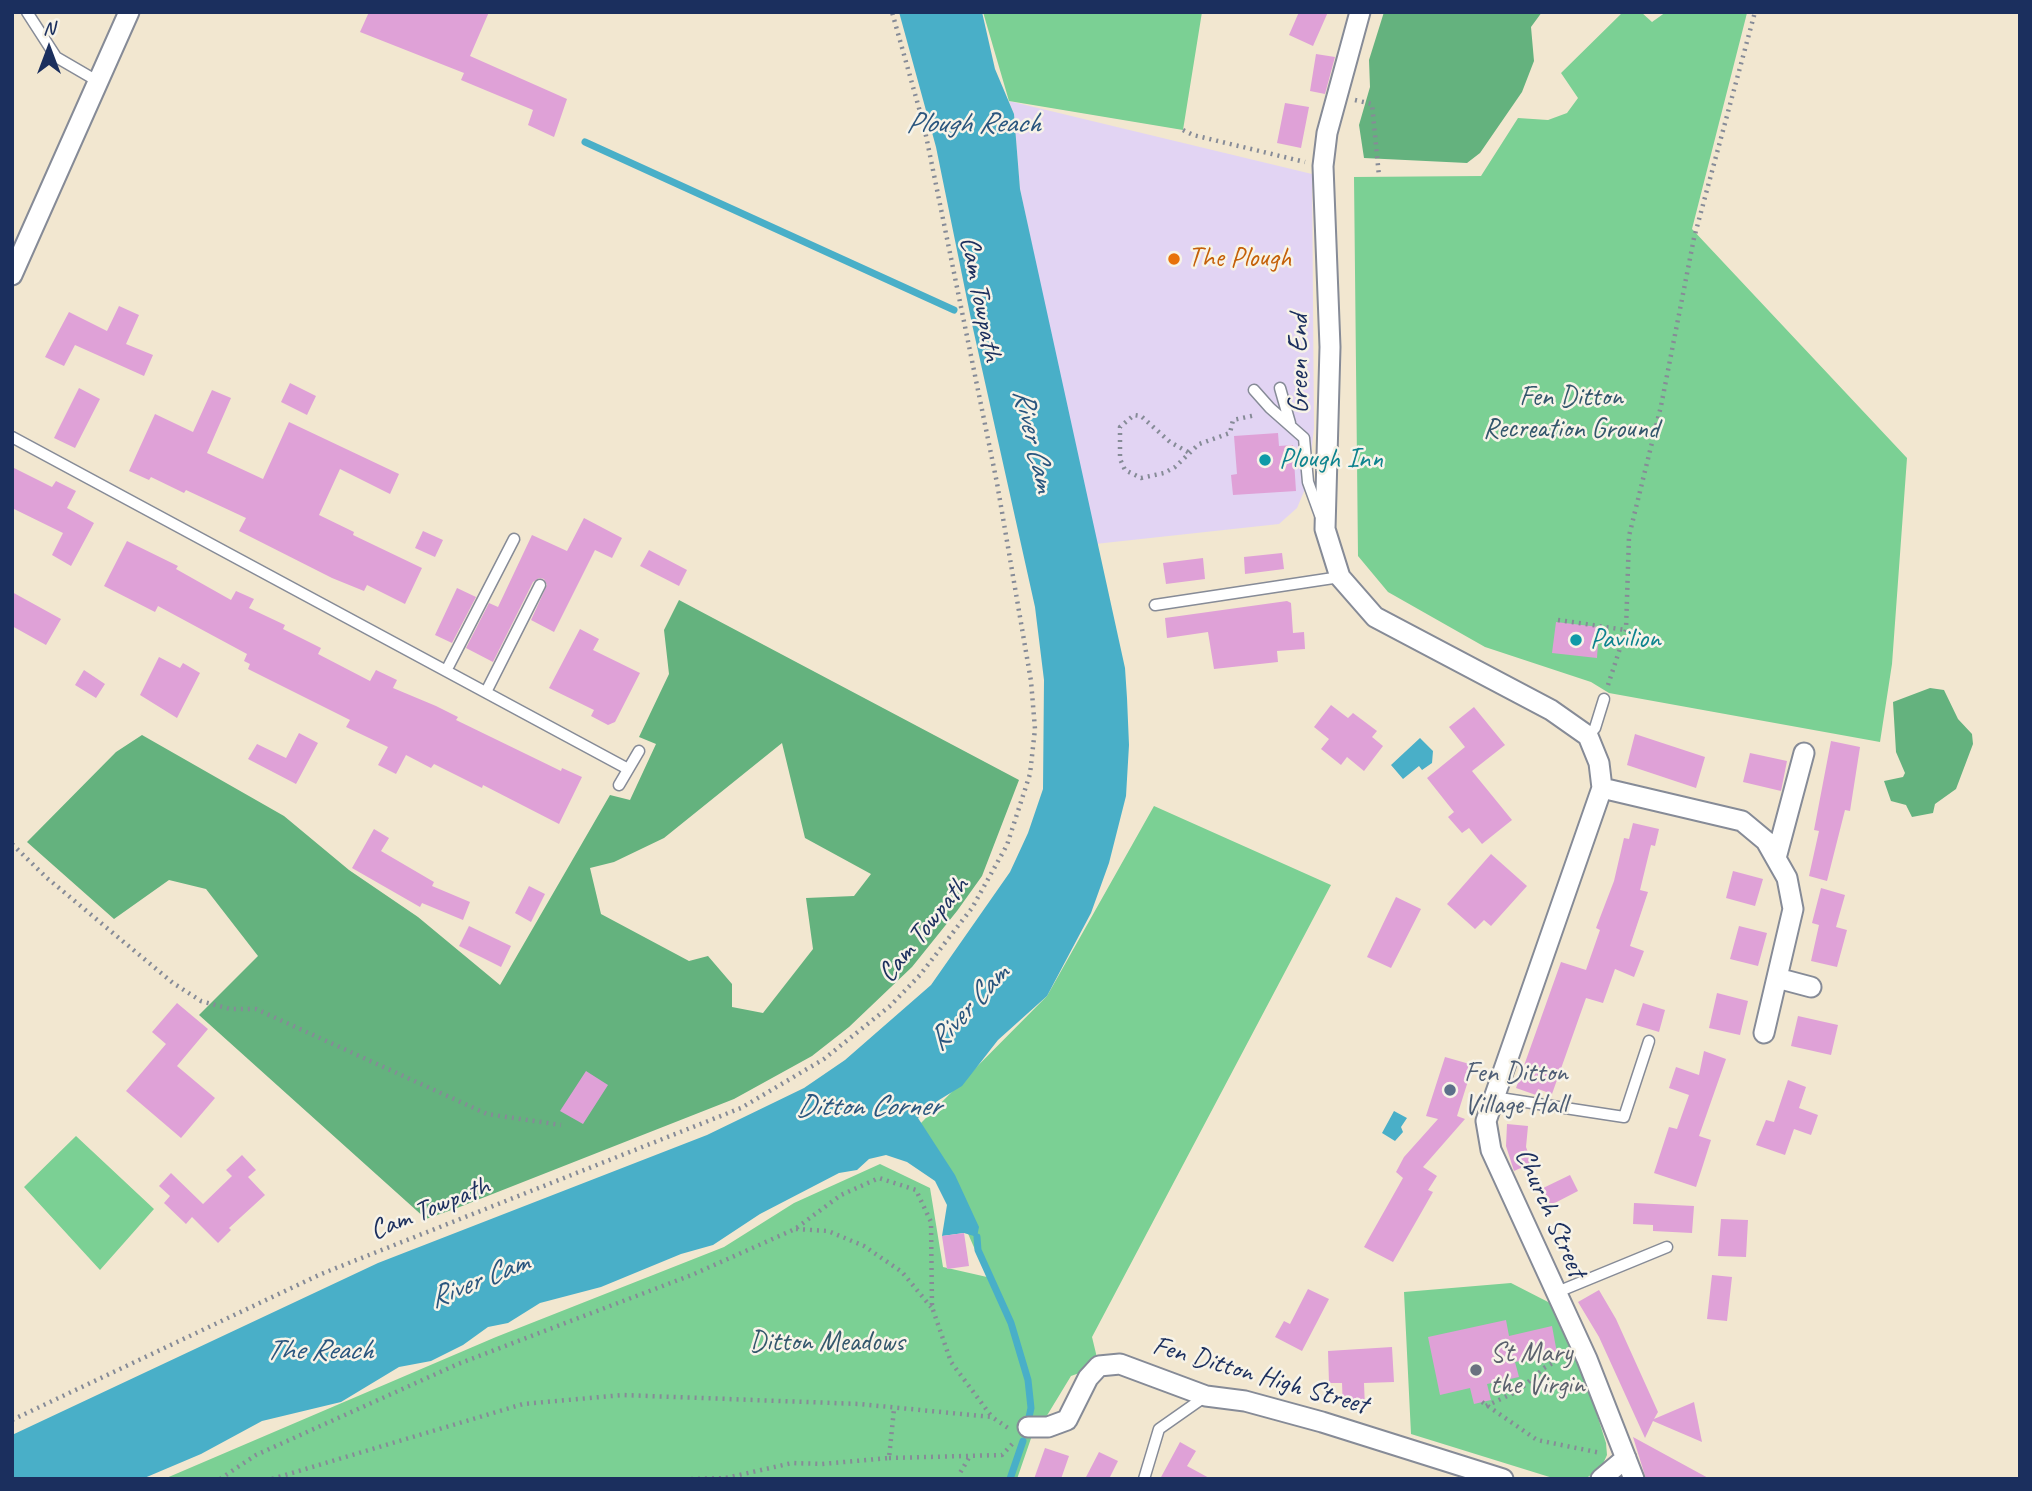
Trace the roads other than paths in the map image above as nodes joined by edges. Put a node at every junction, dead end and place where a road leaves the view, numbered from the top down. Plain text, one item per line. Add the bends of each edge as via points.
1 (26, 12) edge
2 (129, 12) edge
3 (1360, 12) edge
4 (99, 82) junction
5 (12, 275) edge
6 (1280, 388) dead end
7 (1254, 390) dead end
8 (1290, 423) junction
9 (12, 437) edge
10 (1325, 529) junction
11 (514, 539) dead end
12 (1340, 577) junction
13 (540, 585) dead end
14 (1155, 605) dead end
15 (446, 671) junction
16 (486, 692) junction
17 (1604, 699) road end
18 (1588, 736) junction
19 (639, 751) dead end
20 (1804, 752) dead end
21 (628, 769) junction
22 (619, 785) dead end
23 (1602, 788) junction
24 (1776, 858) junction
25 (1777, 978) junction
26 (1811, 987) dead end
27 (1763, 1033) dead end
28 (1649, 1041) dead end
29 (1493, 1097) junction
30 (1667, 1247) dead end
31 (1554, 1293) junction
32 (1206, 1396) junction
33 (1026, 1428) road end
34 (1622, 1462) junction
35 (1144, 1479) edge
36 (1503, 1479) edge
37 (1601, 1479) edge
38 (1634, 1479) edge

1 - 4 lane via 56,57
2 - 4 street
3 - 10 street, Green End via 1327,133 1323,166 1330,347
4 - 5 street
6 - 8 lane
7 - 8 lane
8 - 10 lane via 1304,438 1308,482
9 - 15 lane
10 - 12 street, Green End
11 - 15 lane
12 - 14 lane
12 - 18 street, Green End via 1375,617 1551,710
13 - 16 lane
15 - 16 lane
16 - 21 lane
17 - 18 lane via 1595,729
18 - 23 street via 1599,763
19 - 21 lane
20 - 24 street
21 - 22 lane
23 - 24 street via 1742,821 1766,841
23 - 29 street, Church Street
24 - 25 street via 1787,878 1793,909
25 - 26 street
25 - 27 street
28 - 29 lane via 1624,1116
29 - 31 street, Church Street via 1486,1121 1491,1150
30 - 31 lane
31 - 34 street, Church Street via 1587,1359
32 - 33 street, Fen Ditton High Street via 1120,1364 1108,1364 1099,1366 1088,1378 1068,1420
32 - 35 lane via 1159,1429
32 - 36 street, Fen Ditton High Street via 1245,1401 1322,1422
34 - 37 street
34 - 38 street, Church Street

